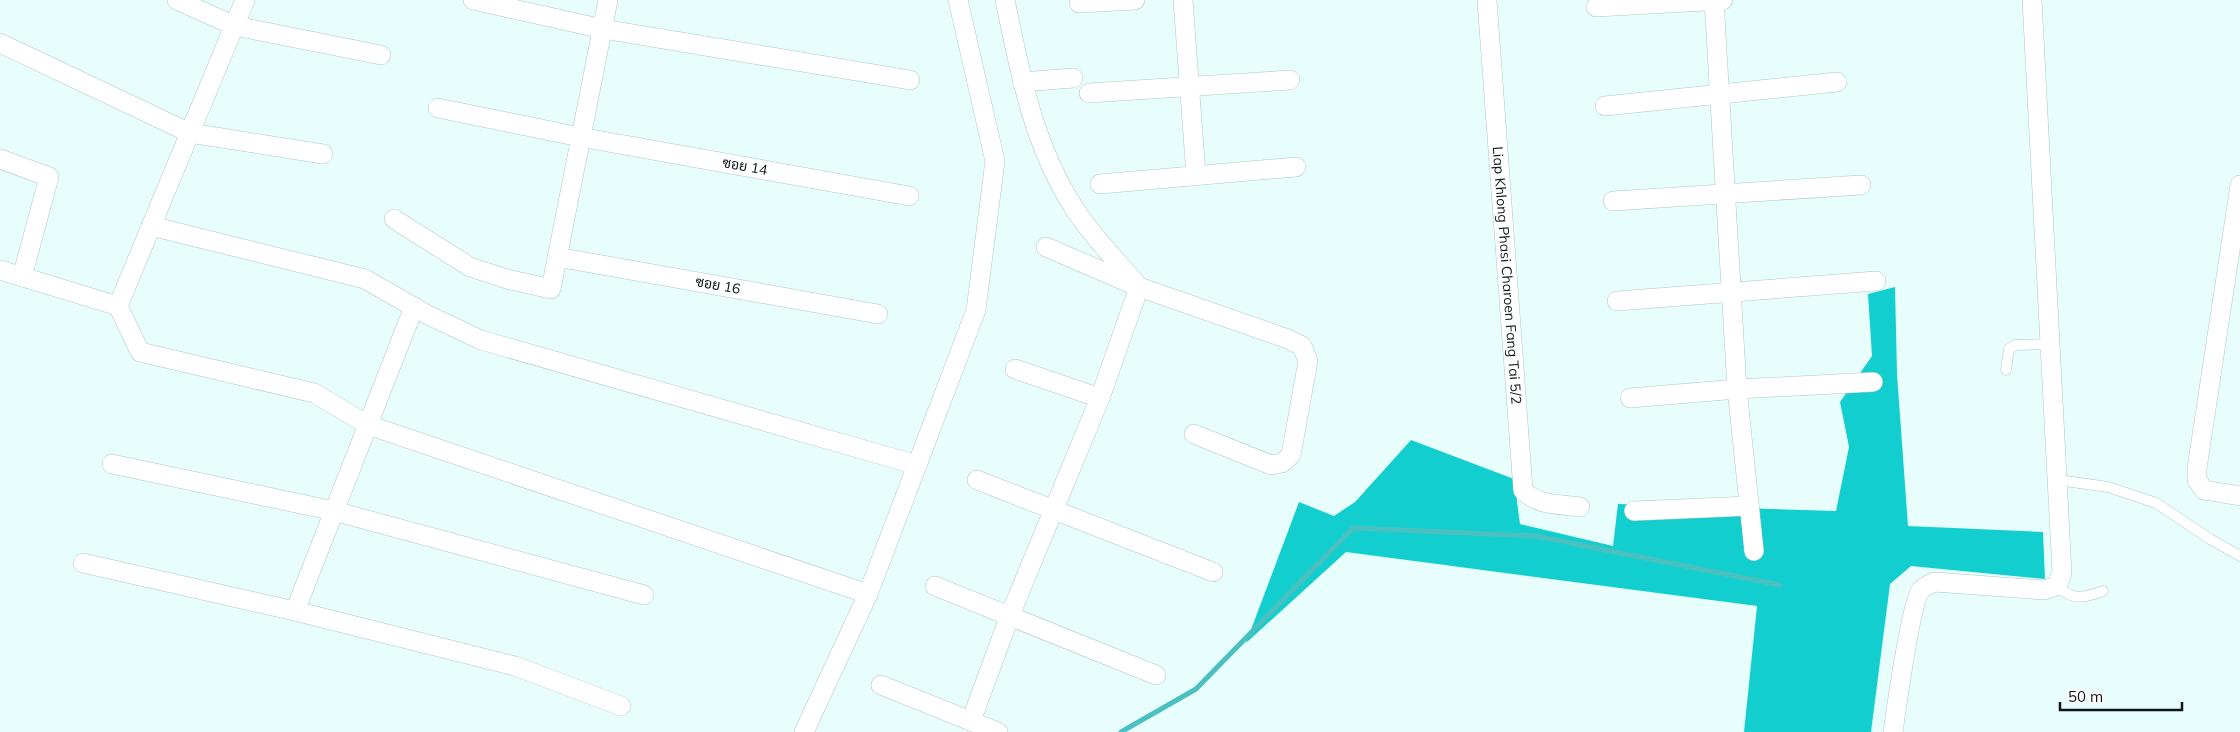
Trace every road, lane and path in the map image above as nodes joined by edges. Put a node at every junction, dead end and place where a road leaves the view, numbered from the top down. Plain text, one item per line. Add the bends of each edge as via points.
1 (177, 0) edge
2 (245, 0) edge
3 (474, 0) edge
4 (608, 0) edge
5 (958, 0) edge
6 (1005, 0) edge
7 (1135, 0) edge
8 (1183, 0) edge
9 (1487, 0) edge
10 (1717, 0) edge
11 (2032, 0) edge
12 (1079, 3) dead end
13 (1596, 7) dead end
14 (235, 26) junction
15 (603, 29) junction
16 (0, 43) edge
17 (381, 55) dead end
18 (1073, 78) dead end
19 (910, 80) dead end
20 (1290, 80) dead end
21 (1022, 82) junction
22 (1837, 82) dead end
23 (1189, 85) junction
24 (1089, 93) dead end
25 (1721, 95) junction
26 (1605, 106) dead end
27 (438, 108) dead end
28 (190, 133) junction
29 (580, 137) junction
30 (323, 154) dead end
31 (0, 160) edge
32 (1296, 167) dead end
33 (1196, 175) junction
34 (1100, 184) dead end
35 (2240, 184) edge
36 (1861, 185) dead end
37 (1726, 194) junction
38 (909, 196) dead end
39 (1613, 201) dead end
40 (394, 219) dead end
41 (152, 226) junction
42 (1046, 247) dead end
43 (557, 257) junction
44 (0, 270) edge
45 (22, 277) junction
46 (1876, 281) dead end
47 (1139, 287) junction
48 (1731, 291) junction
49 (1617, 301) dead end
50 (118, 306) junction
51 (414, 307) junction
52 (878, 314) dead end
53 (2051, 344) junction
54 (1015, 369) dead end
55 (2006, 370) dead end
56 (1873, 382) dead end
57 (1737, 389) junction
58 (1100, 398) junction
59 (1630, 398) dead end
60 (368, 425) junction
61 (1194, 434) dead end
62 (112, 464) dead end
63 (917, 465) junction
64 (977, 480) dead end
65 (2058, 480) junction
66 (2240, 496) edge
67 (1749, 506) junction
68 (1580, 507) dead end
69 (1053, 510) junction
70 (334, 511) junction
71 (1634, 511) dead end
72 (1754, 551) dead end
73 (2240, 556) edge
74 (83, 563) dead end
75 (1213, 572) dead end
76 (936, 586) dead end
77 (2057, 586) junction
78 (2103, 590) dead end
79 (868, 594) junction
80 (644, 595) dead end
81 (295, 611) junction
82 (1010, 615) junction
83 (1156, 675) dead end
84 (881, 685) dead end
85 (620, 706) dead end
86 (971, 721) junction
87 (804, 732) edge
88 (998, 732) edge
89 (1893, 732) edge

1 - 14 street
2 - 14 street
3 - 15 street
4 - 15 street
5 - 63 street via 995,161 976,310
6 - 21 street
7 - 12 street
8 - 23 street
9 - 68 street, Liap Khlong Phasi Charoen Fang Tai 5/2 via 1523,490 1541,502
10 - 13 street
10 - 25 street
11 - 53 street
14 - 17 street
14 - 28 street
15 - 19 street
15 - 29 street
16 - 28 street
18 - 21 street
20 - 23 street
21 - 47 street via 1048,162 1070,202
22 - 25 street
23 - 24 street
23 - 33 street
25 - 26 street
25 - 37 street
27 - 29 street, ซอย 14
28 - 30 street
28 - 41 street
29 - 38 street, ซอย 14
29 - 43 street
31 - 45 street via 50,177
32 - 33 street
33 - 34 street
35 - 66 street via 2196,468 2197,480 2204,490
36 - 37 street
37 - 39 street
37 - 48 street
40 - 43 street via 470,266 507,279 551,289
41 - 50 street
41 - 51 street via 365,279
42 - 47 street
43 - 52 street, ซอย 16
44 - 45 street
45 - 50 street
46 - 48 street
47 - 58 street
47 - 61 street via 1302,346 1308,360 1292,455 1282,463 1270,466
48 - 49 street
48 - 57 street
50 - 60 street via 140,352 314,392
51 - 60 street
51 - 63 street via 481,340
53 - 55 lane via 2009,348
53 - 65 street
54 - 58 street
56 - 57 street
57 - 59 street
57 - 67 street
58 - 69 street
60 - 70 street
60 - 79 street
62 - 70 street
63 - 79 street
64 - 69 street
65 - 73 lane via 2108,487 2156,503
65 - 77 street via 2062,573
67 - 71 street
67 - 72 street
69 - 75 street
69 - 82 street
70 - 80 street
70 - 81 street
74 - 81 street
76 - 82 street
77 - 78 lane via 2075,598 2085,598
77 - 89 street via 2044,590 1934,582 1920,591
79 - 87 street
81 - 85 street via 515,666
82 - 83 street
82 - 86 street
84 - 86 street
86 - 88 street

